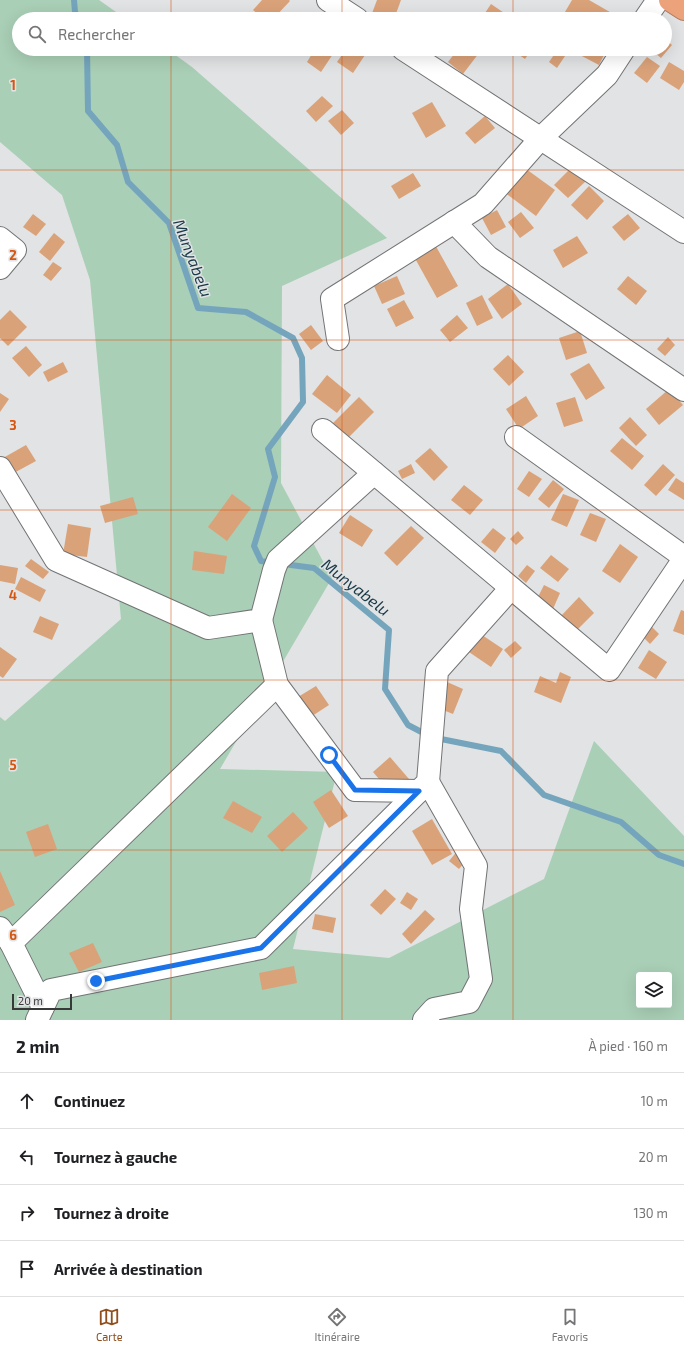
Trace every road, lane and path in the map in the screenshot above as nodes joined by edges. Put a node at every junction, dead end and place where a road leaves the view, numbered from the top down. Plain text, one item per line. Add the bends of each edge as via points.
1 (328, 0) edge
2 (658, 0) edge
3 (670, 0) edge
4 (684, 9) edge
5 (352, 10) edge
6 (650, 12) edge
7 (414, 56) edge
8 (619, 56) edge
9 (541, 138) junction
10 (454, 222) junction
11 (684, 232) edge
12 (0, 238) edge
13 (0, 268) edge
14 (338, 340) dead end
15 (684, 390) edge
16 (323, 430) dead end
17 (516, 437) dead end
18 (0, 468) edge
19 (374, 473) junction
20 (684, 558) edge
21 (510, 588) junction
22 (261, 620) junction
23 (277, 685) junction
24 (423, 787) junction
25 (5, 936) edge
26 (40, 1014) edge
27 (424, 1020) edge

1 - 5 street
2 - 6 street
3 - 4 highway
7 - 9 street
8 - 9 street via 607,75
9 - 10 street via 483,204
9 - 11 street
10 - 14 street via 332,299
10 - 15 street via 488,257
12 - 13 street via 15,250
16 - 19 street
17 - 20 street
18 - 22 street via 56,560 208,628
19 - 21 street
19 - 22 street via 276,565
20 - 21 street via 608,670
21 - 24 street via 437,671
22 - 23 street
23 - 24 street via 355,790
23 - 25 street
24 - 26 street via 261,948 51,990
24 - 27 street via 476,866 471,909 481,979 468,1002 434,1009
25 - 26 street

